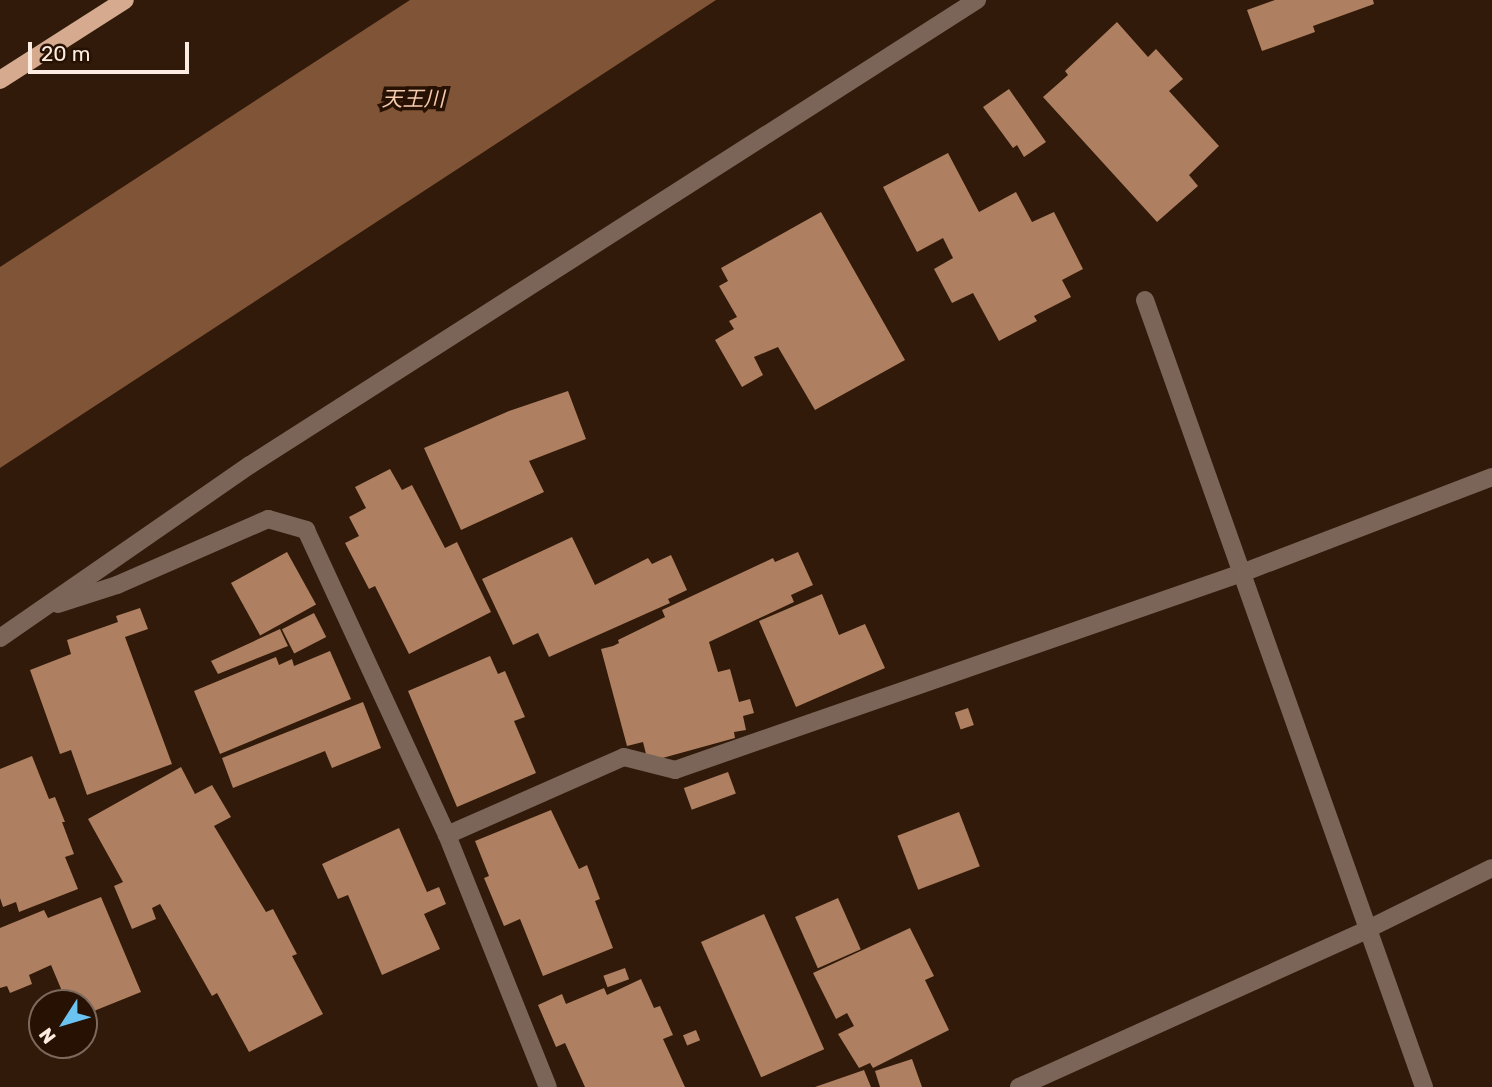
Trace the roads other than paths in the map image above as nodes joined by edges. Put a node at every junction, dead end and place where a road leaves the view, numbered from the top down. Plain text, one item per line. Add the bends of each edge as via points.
1 (125, 0) edge
2 (978, 0) edge
3 (0, 80) edge
4 (1145, 300) dead end
5 (1492, 477) edge
6 (1242, 573) junction
7 (41, 609) junction
8 (0, 638) edge
9 (447, 835) junction
10 (1492, 868) edge
11 (1366, 930) junction
12 (548, 1087) edge
13 (1019, 1087) edge
14 (1424, 1087) edge

1 - 3 main road
2 - 7 street via 250,465
4 - 6 street
5 - 6 street
6 - 9 street via 675,770 624,757
6 - 11 street
7 - 8 street
7 - 9 street via 117,585 268,519 306,530
9 - 12 street
10 - 11 street
11 - 13 street
11 - 14 street

